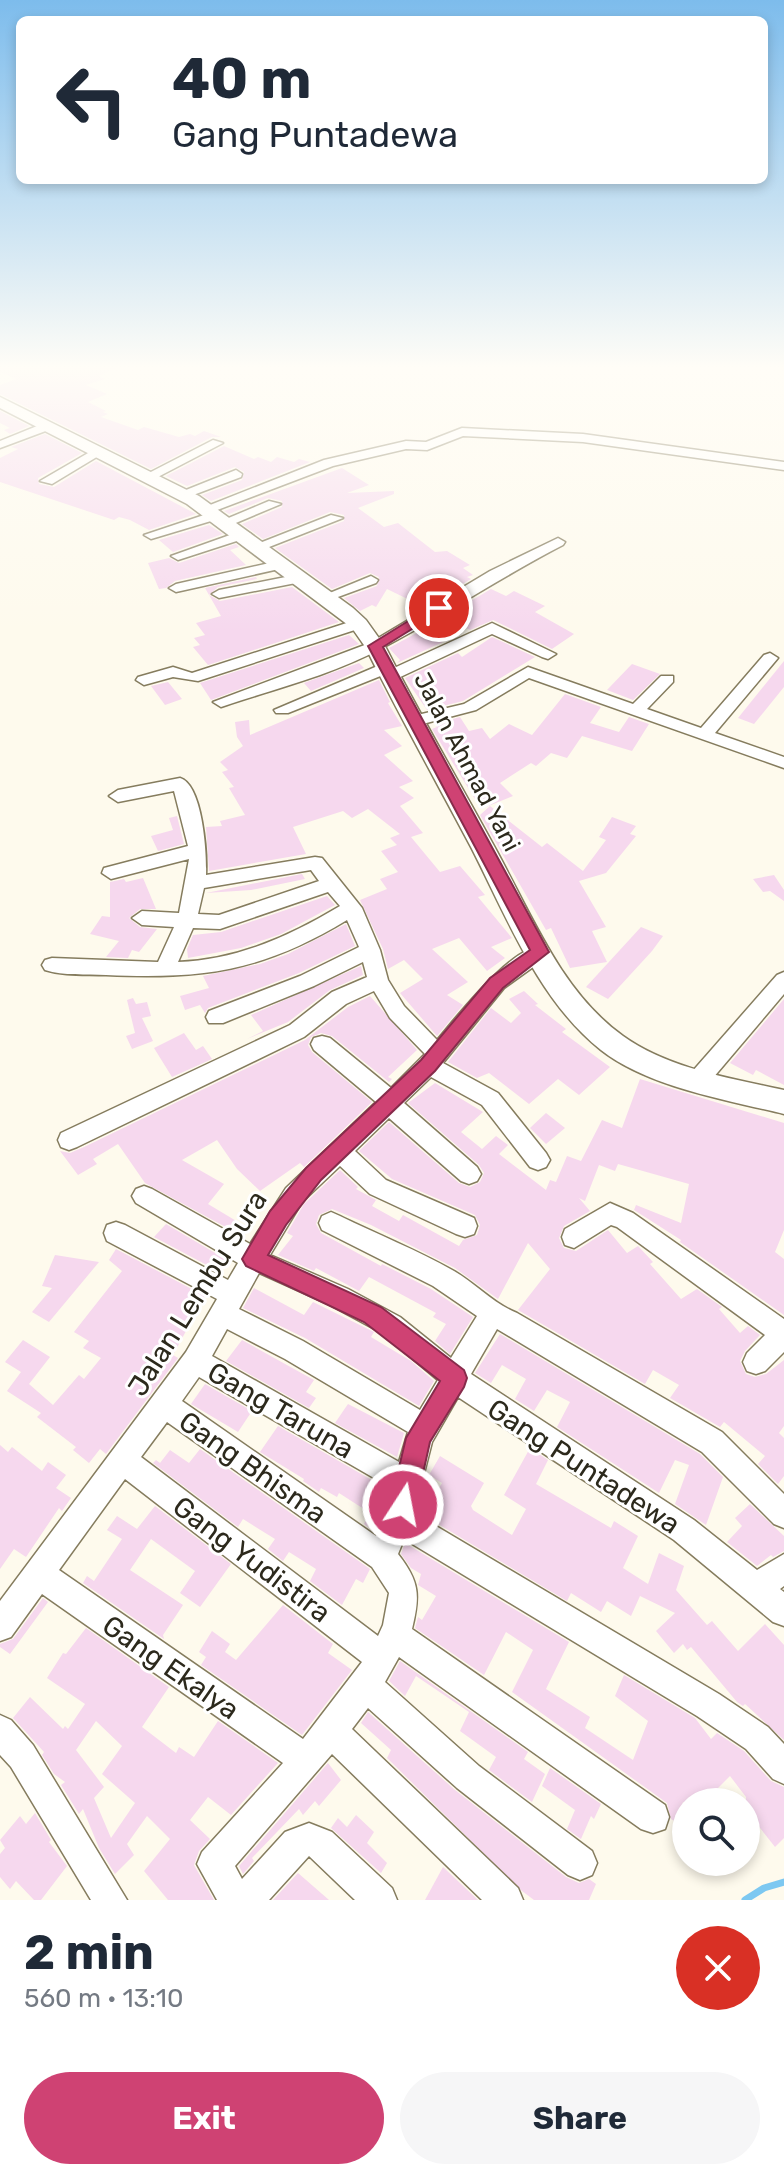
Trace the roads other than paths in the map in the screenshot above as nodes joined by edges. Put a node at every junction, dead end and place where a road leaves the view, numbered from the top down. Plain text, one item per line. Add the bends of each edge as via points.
1 (92, 456) edge
2 (107, 456) edge
3 (191, 456) edge
4 (360, 456) edge
5 (710, 456) edge
6 (784, 466) edge
7 (236, 474) dead end
8 (149, 476) junction
9 (47, 481) dead end
10 (183, 494) junction
11 (274, 504) dead end
12 (336, 518) dead end
13 (230, 525) junction
14 (151, 535) dead end
15 (558, 542) dead end
16 (178, 556) dead end
17 (292, 571) junction
18 (371, 580) dead end
19 (176, 588) dead end
20 (219, 594) dead end
21 (327, 597) junction
22 (359, 624) junction
23 (375, 646) junction
24 (548, 654) dead end
25 (770, 658) dead end
26 (388, 672) junction
27 (667, 679) dead end
28 (144, 680) dead end
29 (221, 702) dead end
30 (637, 709) junction
31 (282, 710) dead end
32 (415, 721) junction
33 (703, 736) junction
34 (784, 763) edge
35 (118, 796) dead end
36 (198, 850) junction
37 (111, 873) dead end
38 (197, 883) junction
39 (333, 883) junction
40 (352, 908) junction
41 (142, 918) dead end
42 (188, 922) junction
43 (370, 950) junction
44 (540, 952) junction
45 (52, 965) dead end
46 (172, 970) dead end
47 (784, 980) edge
48 (378, 981) junction
49 (216, 1017) dead end
50 (322, 1044) dead end
51 (433, 1060) junction
52 (699, 1079) junction
53 (784, 1102) edge
54 (391, 1104) junction
55 (69, 1140) dead end
56 (338, 1150) junction
57 (538, 1160) dead end
58 (469, 1174) dead end
59 (144, 1196) dead end
60 (331, 1223) dead end
61 (465, 1226) dead end
62 (116, 1233) dead end
63 (574, 1237) dead end
64 (254, 1259) junction
65 (228, 1305) junction
66 (494, 1316) junction
67 (195, 1361) junction
68 (756, 1362) dead end
69 (455, 1378) junction
70 (164, 1404) junction
71 (426, 1428) junction
72 (122, 1460) junction
73 (409, 1483) junction
74 (784, 1514) edge
75 (399, 1520) dead end
76 (382, 1557) junction
77 (784, 1569) edge
78 (39, 1574) junction
79 (756, 1588) junction
80 (784, 1611) edge
81 (0, 1626) edge
82 (388, 1646) junction
83 (365, 1685) junction
84 (0, 1731) edge
85 (331, 1731) junction
86 (304, 1759) junction
87 (784, 1768) edge
88 (653, 1817) dead end
89 (580, 1863) dead end
90 (499, 1897) edge
91 (110, 1900) edge
92 (236, 1900) edge
93 (246, 1900) edge
94 (380, 1900) edge

1 - 9 street
2 - 8 main road, Jalan Ahmad Yani
3 - 8 street
4 - 13 street via 329,463
5 - 6 street
7 - 10 street
8 - 10 main road, Jalan Ahmad Yani
10 - 13 main road, Jalan Ahmad Yani
11 - 13 street
12 - 13 street
13 - 14 street
13 - 16 street
13 - 17 main road, Jalan Ahmad Yani
15 - 23 street
17 - 19 street
17 - 20 street
17 - 21 main road, Jalan Ahmad Yani
18 - 21 street
21 - 22 main road, Jalan Ahmad Yani
22 - 23 main road, Jalan Ahmad Yani
22 - 28 street via 192,678 173,672
23 - 26 main road, Jalan Ahmad Yani
23 - 29 street
24 - 26 street via 494,628
25 - 33 street
26 - 31 street
26 - 32 main road, Jalan Ahmad Yani
27 - 30 street
30 - 32 street via 524,673 470,707
30 - 33 street
32 - 44 main road, Jalan Ahmad Yani
33 - 34 street
35 - 36 street via 180,784 195,821
36 - 37 street
36 - 38 street
38 - 39 street via 311,862
38 - 42 street
39 - 40 street
39 - 42 street via 220,922
40 - 43 street
40 - 46 street via 249,957
41 - 42 street
42 - 45 street via 164,970
43 - 48 street
43 - 49 street
44 - 51 street, Jalan Lembu Sura via 497,983
44 - 52 main road, Jalan Ahmad Yani via 567,994 612,1043
47 - 52 street
48 - 51 street
48 - 55 street via 339,998 297,1031
50 - 54 street
51 - 54 street, Jalan Lembu Sura
51 - 57 street via 490,1099
52 - 53 main road, Jalan Ahmad Yani
54 - 56 street, Jalan Lembu Sura
54 - 58 street
56 - 61 street via 378,1187
56 - 64 street, Jalan Lembu Sura via 294,1195
59 - 64 street, Gang Puntadewa
60 - 66 street via 462,1290
62 - 65 street
63 - 68 street via 610,1213 625,1220 784,1334
64 - 65 street, Jalan Lembu Sura
64 - 69 street, Gang Puntadewa via 373,1314
65 - 67 street, Jalan Lembu Sura
65 - 71 street
66 - 69 street
66 - 74 street via 712,1442
67 - 70 street, Jalan Lembu Sura
67 - 73 street, Gang Taruna
69 - 71 street
69 - 79 street, Gang Puntadewa via 662,1515
70 - 72 street, Jalan Lembu Sura
70 - 76 street, Gang Bhisma
71 - 73 street via 415,1449
72 - 78 street, Jalan Lembu Sura
72 - 82 street, Gang Yudistira
73 - 76 street
75 - 87 street via 708,1705 757,1738
76 - 82 street via 404,1590
77 - 79 street
78 - 81 street, Jalan Lembu Sura
78 - 86 street, Gang Ekalya
79 - 80 street, Gang Puntadewa
82 - 83 street
82 - 88 street, Gang Yudistira
83 - 85 street
83 - 89 street via 468,1777
84 - 91 street via 22,1756
85 - 86 street
85 - 90 street
86 - 92 street via 214,1864
93 - 94 street via 294,1847 309,1839

